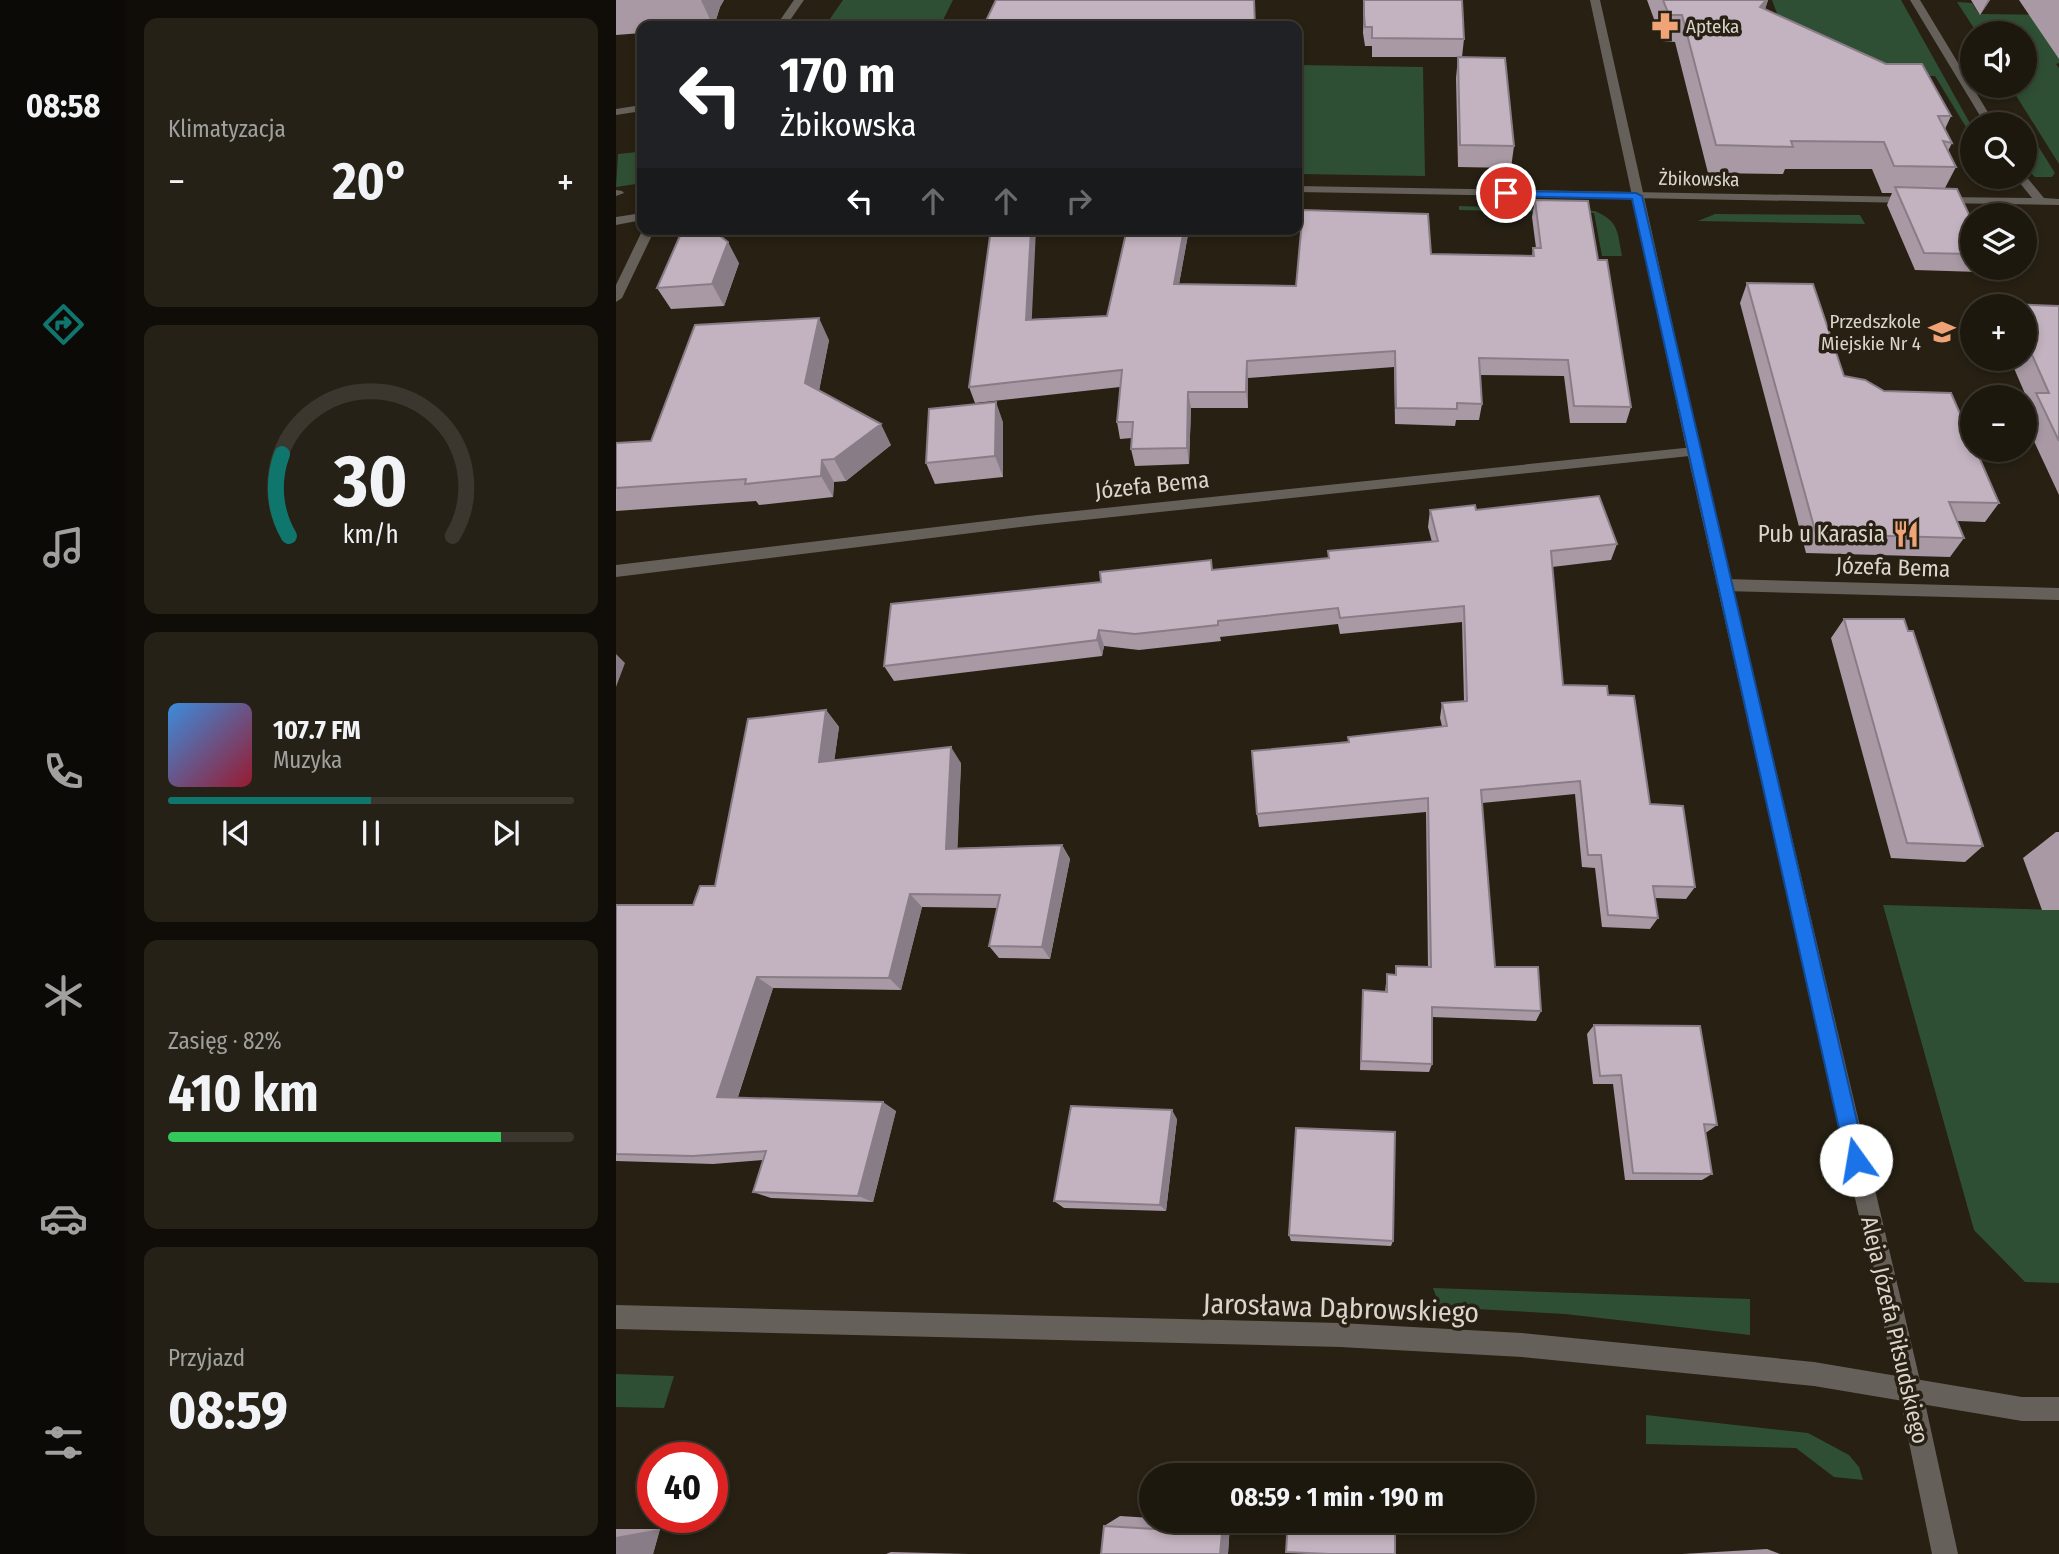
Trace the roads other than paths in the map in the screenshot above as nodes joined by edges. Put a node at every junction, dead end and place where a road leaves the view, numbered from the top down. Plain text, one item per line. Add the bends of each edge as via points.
1 (799, 0) edge
2 (1595, 0) edge
3 (1915, 0) edge
4 (784, 21) edge
5 (637, 109) edge
6 (616, 111) edge
7 (1983, 112) edge
8 (1302, 189) edge
9 (2031, 189) edge
10 (1636, 196) junction
11 (2041, 202) junction
12 (2059, 202) edge
13 (637, 218) edge
14 (616, 221) edge
15 (646, 235) edge
16 (616, 298) edge
17 (1694, 452) junction
18 (616, 571) edge
19 (1725, 585) junction
20 (2059, 594) edge
21 (616, 1317) edge
22 (1910, 1389) junction
23 (2059, 1409) edge
24 (1945, 1554) edge

1 - 4 street
2 - 10 street, Aleja Józefa Piłsudskiego
3 - 7 street
5 - 6 street
8 - 10 street, Żbikowska
9 - 11 street
10 - 11 street, Żbikowska
10 - 17 street, Aleja Józefa Piłsudskiego
11 - 12 street, Żbikowska
13 - 14 street
15 - 16 street
17 - 18 street, Józefa Bema via 1051,519
17 - 19 street, Aleja Józefa Piłsudskiego
19 - 20 street, Józefa Bema
19 - 22 street, Aleja Józefa Piłsudskiego
21 - 22 street, Jarosława Dąbrowskiego via 1340,1335 1522,1345 1803,1373
22 - 23 street, Jarosława Dąbrowskiego via 2022,1409
22 - 24 street, Aleja Józefa Piłsudskiego

